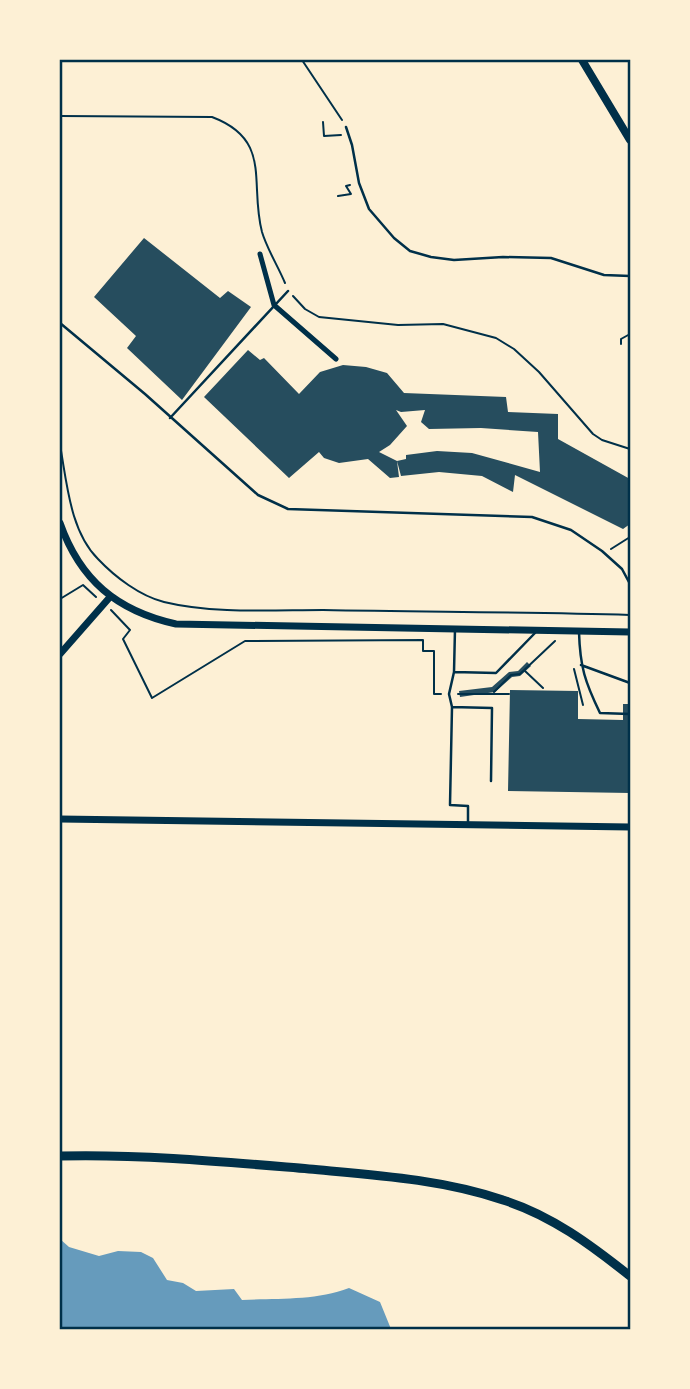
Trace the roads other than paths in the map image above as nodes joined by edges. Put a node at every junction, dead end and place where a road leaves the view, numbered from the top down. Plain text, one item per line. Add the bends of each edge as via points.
1 (582, 60) edge
2 (346, 127) road end
3 (631, 140) edge
4 (260, 254) dead end
5 (631, 276) edge
6 (288, 291) road end
7 (274, 305) junction
8 (60, 323) edge
9 (335, 359) dead end
10 (170, 418) junction
11 (60, 523) edge
12 (631, 584) edge
13 (110, 597) junction
14 (455, 629) junction
15 (537, 630) junction
16 (579, 631) junction
17 (631, 632) edge
18 (60, 654) edge
19 (581, 665) junction
20 (454, 672) junction
21 (631, 683) edge
22 (452, 707) junction
23 (631, 714) edge
24 (491, 781) dead end
25 (60, 818) edge
26 (468, 825) junction
27 (631, 827) edge
28 (60, 1156) edge
29 (631, 1276) edge

1 - 3 main road
2 - 5 lane via 369,209 410,251 454,260 551,258 604,275
4 - 7 street
6 - 7 lane
7 - 9 street
7 - 10 lane
8 - 10 lane
10 - 12 lane via 258,495 288,509 532,517 571,530 622,569
11 - 13 street via 76,559
13 - 14 street via 156,620 195,626
13 - 18 street
14 - 15 street
14 - 20 lane
15 - 16 street
15 - 20 lane via 496,673
16 - 17 street
16 - 19 lane
19 - 21 lane
19 - 23 lane via 600,713
20 - 22 lane via 449,694
22 - 24 lane via 492,708
22 - 26 lane via 450,805 468,806
25 - 26 street
26 - 27 street
28 - 29 main road via 179,1158 436,1182 505,1200 556,1223

